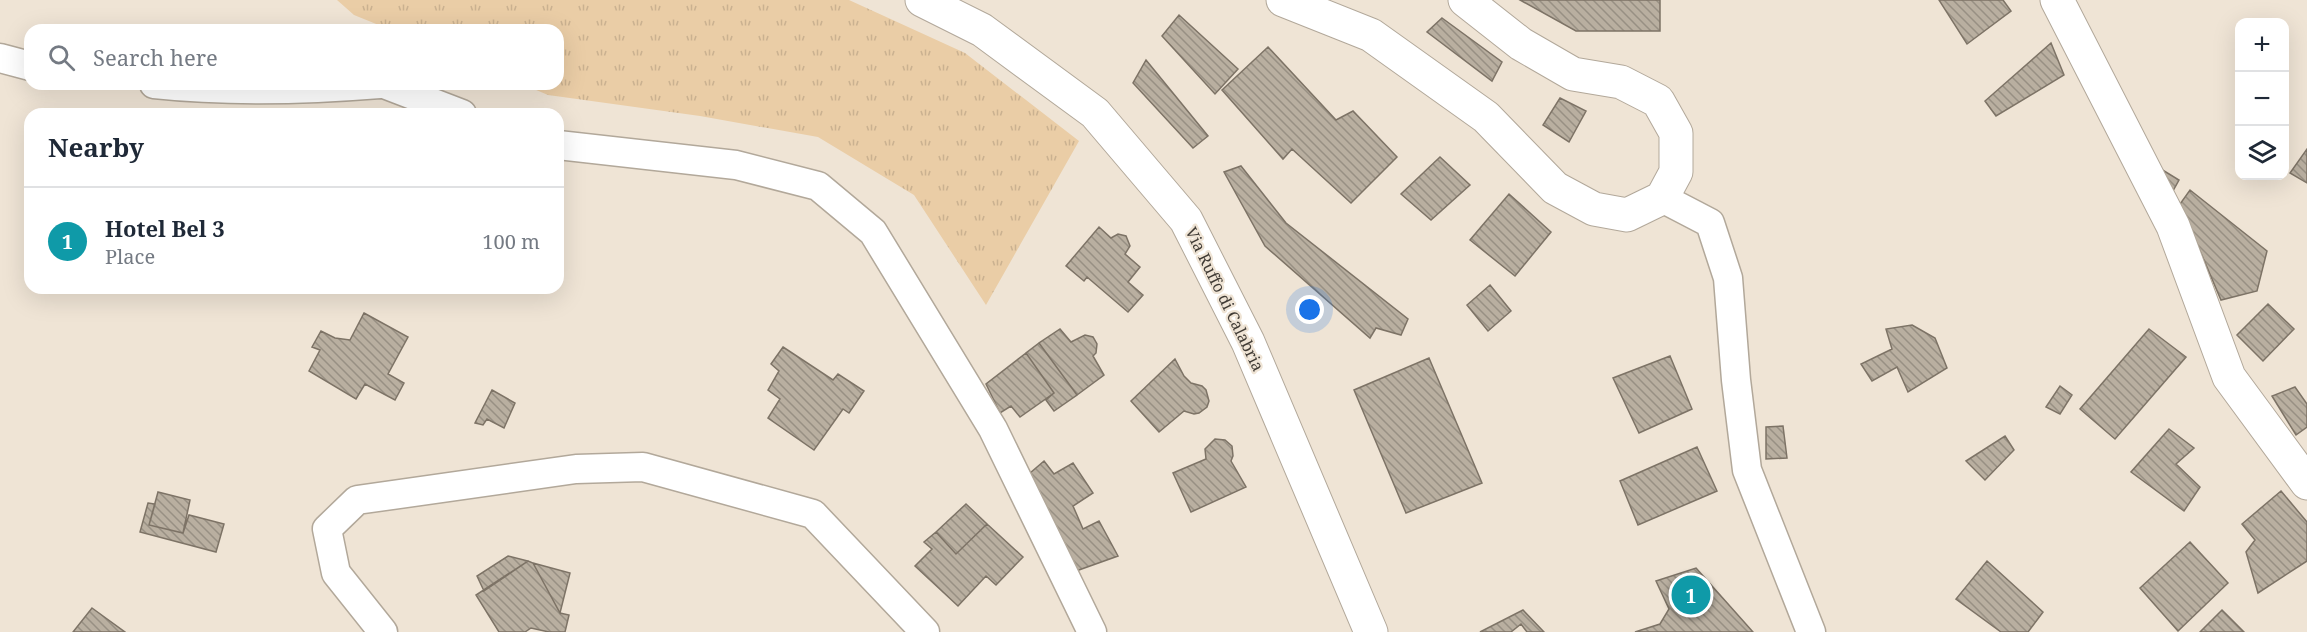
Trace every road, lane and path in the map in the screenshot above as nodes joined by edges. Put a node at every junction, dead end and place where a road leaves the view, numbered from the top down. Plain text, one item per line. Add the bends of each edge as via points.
1 (922, 0) edge
2 (1283, 0) edge
3 (1464, 0) edge
4 (2057, 0) edge
5 (0, 58) edge
6 (24, 64) edge
7 (398, 90) edge
8 (446, 108) edge
9 (564, 146) edge
10 (1662, 198) junction
11 (2307, 483) edge
12 (383, 632) edge
13 (925, 632) edge
14 (1092, 632) edge
15 (1371, 632) edge
16 (1811, 632) edge

1 - 15 street, Via Ruffo di Calabria via 982,30 1095,113 1186,220 1248,342
2 - 10 street via 1371,35 1486,117 1555,188 1594,209 1627,215
3 - 10 street via 1521,44 1573,74 1621,82 1658,100 1676,133 1676,172
4 - 11 street via 2173,226 2229,377
5 - 6 street
7 - 8 street
9 - 14 street via 736,165 818,186 873,232 993,429
10 - 16 street via 1710,223 1728,278 1747,470
12 - 13 street via 336,573 327,529 357,500 576,469 643,467 813,514

